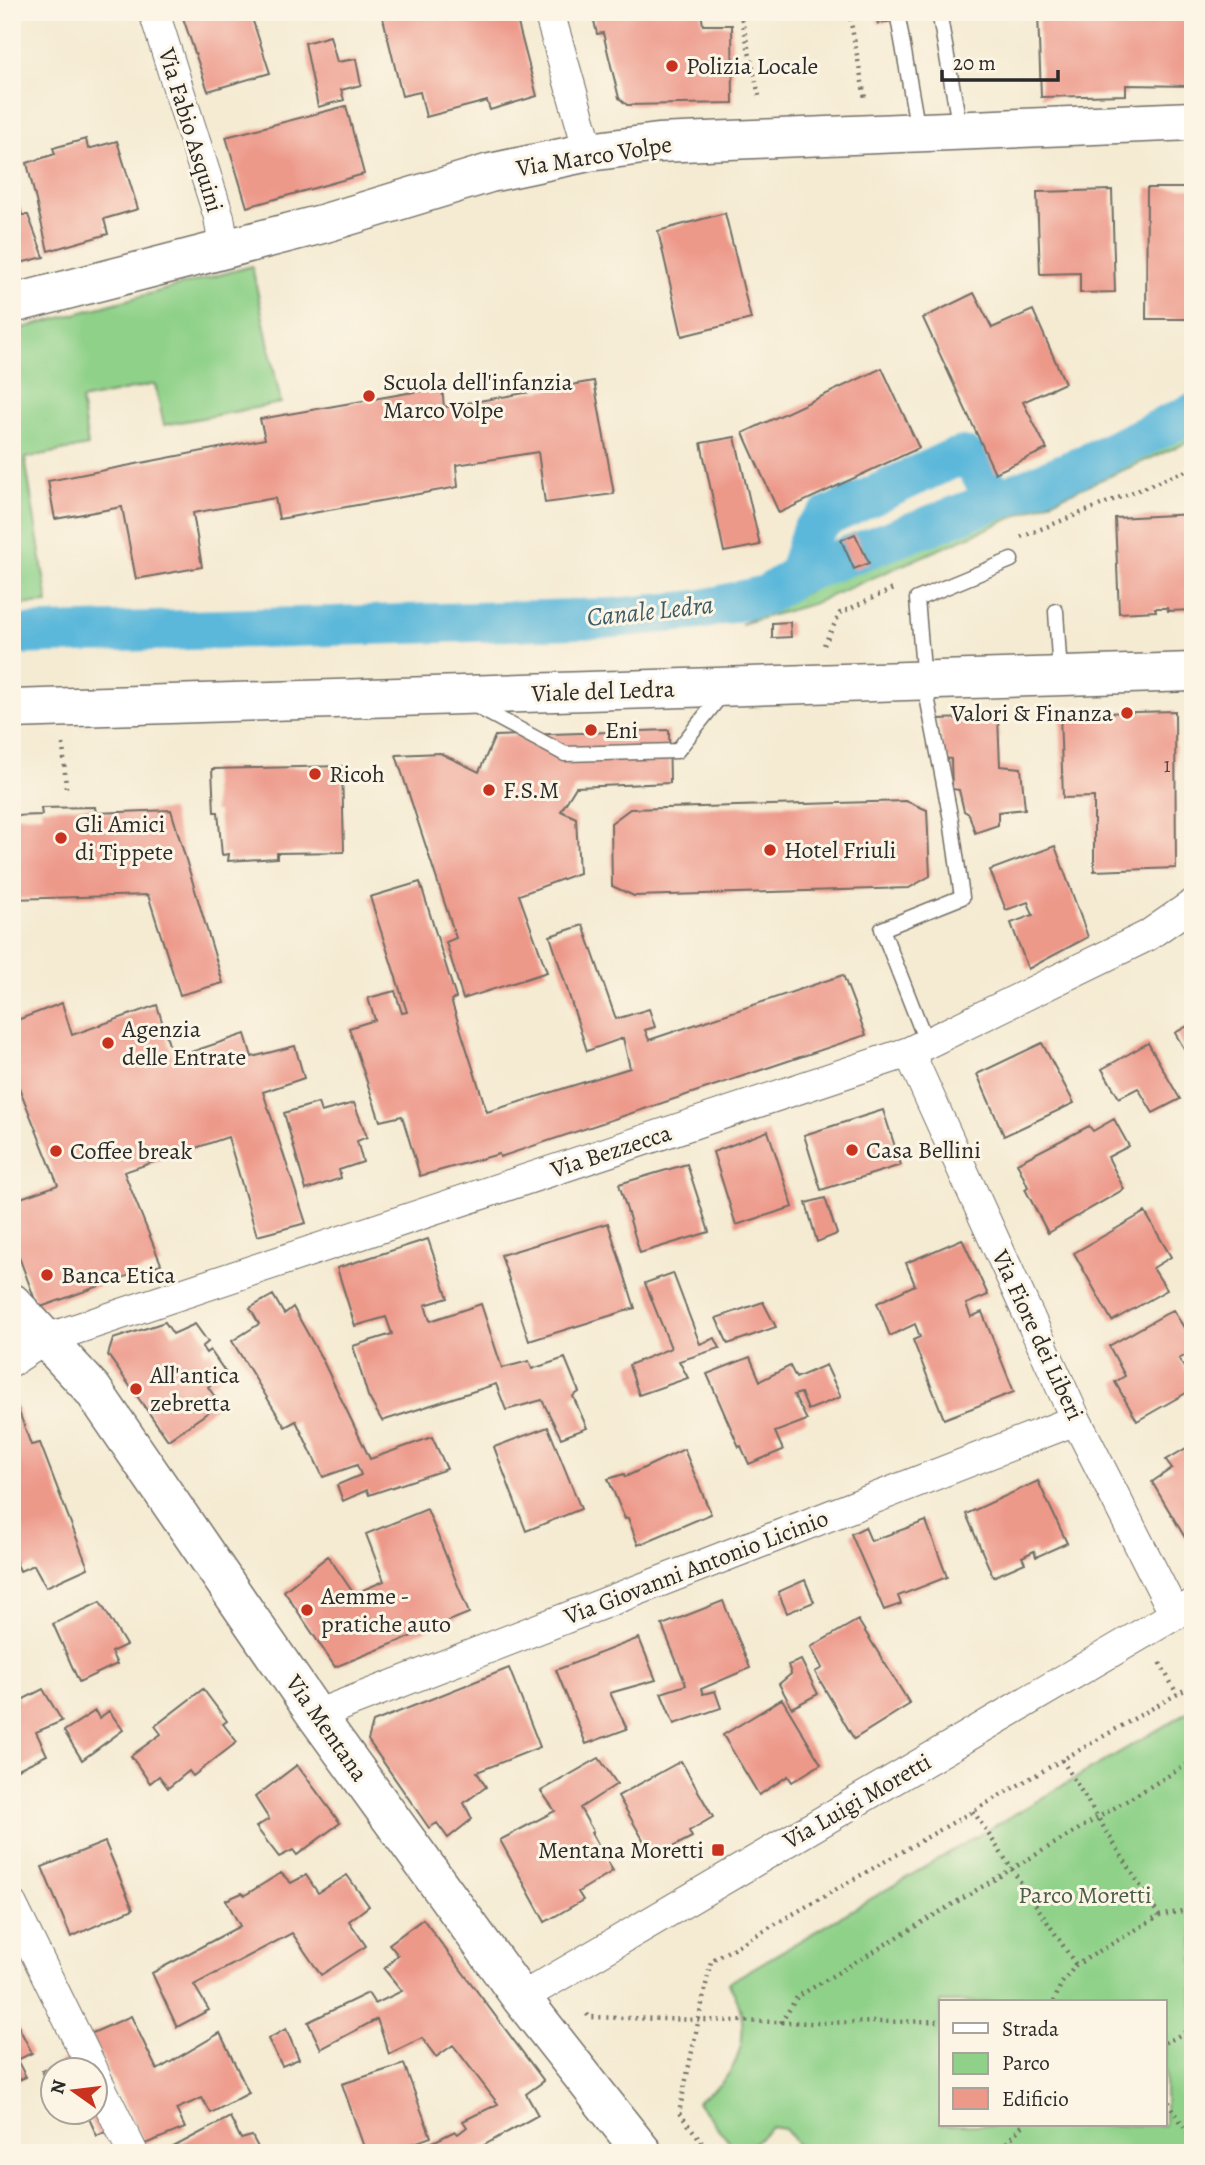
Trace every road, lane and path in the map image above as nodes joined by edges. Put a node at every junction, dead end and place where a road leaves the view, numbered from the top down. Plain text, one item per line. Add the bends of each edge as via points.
1 (154, 12) edge
2 (549, 12) edge
3 (740, 12) edge
4 (849, 12) edge
5 (897, 12) edge
6 (939, 12) edge
7 (866, 106) dead end
8 (762, 109) dead end
9 (1193, 121) edge
10 (961, 130) junction
11 (918, 131) junction
12 (589, 152) junction
13 (224, 248) junction
14 (12, 304) edge
15 (1011, 560) dead end
16 (1056, 611) dead end
17 (1193, 672) edge
18 (1060, 677) junction
19 (924, 681) junction
20 (728, 687) junction
21 (456, 695) junction
22 (12, 709) edge
23 (63, 741) dead end
24 (66, 788) dead end
25 (1193, 904) edge
26 (918, 1048) junction
27 (12, 1303) edge
28 (46, 1339) junction
29 (12, 1361) edge
30 (1076, 1420) junction
31 (1184, 1610) edge
32 (1158, 1660) dead end
33 (1193, 1685) edge
34 (1177, 1694) junction
35 (316, 1714) junction
36 (1062, 1760) junction
37 (1193, 1761) edge
38 (973, 1811) junction
39 (1099, 1817) junction
40 (1012, 1869) junction
41 (12, 1905) edge
42 (1193, 1912) edge
43 (1159, 1916) junction
44 (1076, 1965) junction
45 (521, 1998) junction
46 (1055, 2000) edge
47 (583, 2009) dead end
48 (697, 2020) junction
49 (939, 2021) edge
50 (782, 2023) junction
51 (1193, 2028) edge
52 (1166, 2042) edge
53 (86, 2056) edge
54 (1166, 2098) edge
55 (108, 2101) edge
56 (1022, 2126) edge
57 (1193, 2142) edge
58 (133, 2153) edge
59 (643, 2153) edge
60 (711, 2153) edge
61 (997, 2153) edge

1 - 13 street, Via Fabio Asquini via 219,217
2 - 12 street
3 - 8 path
4 - 7 path
5 - 11 lane
6 - 10 lane
9 - 10 main road, Via Marco Volpe
10 - 11 main road, Via Marco Volpe
11 - 12 main road, Via Marco Volpe via 657,143
12 - 13 main road, Via Marco Volpe via 491,173
13 - 14 main road, Via Marco Volpe
15 - 19 lane via 918,599
16 - 18 lane
17 - 18 main road, Viale del Ledra
18 - 19 main road, Viale del Ledra
19 - 20 main road, Viale del Ledra
19 - 26 lane via 962,897 882,929
20 - 21 main road, Viale del Ledra
20 - 21 lane via 677,751 565,754
21 - 22 main road, Viale del Ledra
23 - 24 path
25 - 26 street, Via Bezzecca via 1147,936
26 - 28 street, Via Bezzecca
26 - 30 street, Via Fiore dei Liberi
27 - 28 main road, Via Mentana
28 - 29 street, Via Bezzecca
28 - 35 main road, Via Mentana via 93,1390
30 - 31 street, Via Fiore dei Liberi
30 - 35 street, Via Giovanni Antonio Licinio
31 - 45 street, Via Luigi Moretti
32 - 34 path
33 - 34 path
34 - 36 path
35 - 45 main road, Via Mentana
36 - 38 path
36 - 39 path
37 - 39 path
38 - 40 path
38 - 48 path via 711,1961
39 - 40 path
39 - 43 path
40 - 44 path
40 - 50 path via 797,1997
41 - 53 street
42 - 43 path
43 - 44 path
44 - 46 path
45 - 59 main road, Via Mentana
47 - 48 path via 589,2017
48 - 50 path
48 - 60 path via 679,2113
49 - 50 path
51 - 52 path
54 - 57 path
55 - 58 street
56 - 61 path

